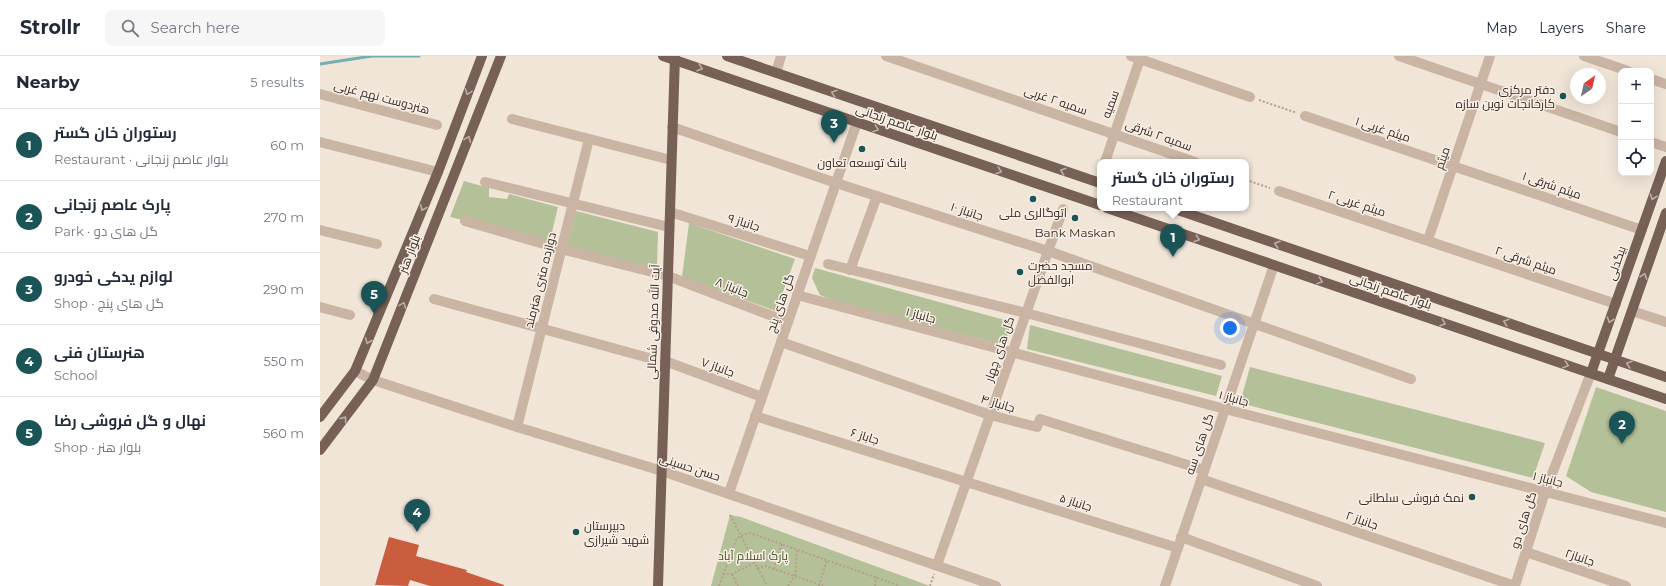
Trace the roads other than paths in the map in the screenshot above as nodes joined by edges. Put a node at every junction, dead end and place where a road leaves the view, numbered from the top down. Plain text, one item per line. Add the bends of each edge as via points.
1 (482, 56) edge
2 (501, 56) edge
3 (663, 56) edge
4 (727, 56) edge
5 (781, 56) edge
6 (886, 56) edge
7 (1399, 56) edge
8 (1490, 56) edge
9 (1584, 56) edge
10 (1137, 57) edge
11 (674, 58) edge
12 (1619, 68) edge
13 (776, 72) junction
14 (1654, 80) edge
15 (1481, 84) junction
16 (1666, 84) edge
17 (320, 94) edge
18 (1250, 97) road end
19 (1305, 116) road end
20 (512, 119) dead end
21 (857, 122) junction
22 (437, 125) dead end
23 (672, 127) junction
24 (1618, 131) edge
25 (1114, 133) junction
26 (589, 139) junction
27 (320, 142) edge
28 (1654, 143) edge
29 (1666, 147) edge
30 (1106, 159) edge
31 (1187, 159) edge
32 (671, 160) junction
33 (1666, 161) edge
34 (1453, 166) junction
35 (438, 172) junction
36 (1097, 181) edge
37 (485, 182) dead end
38 (836, 182) junction
39 (1278, 191) road end
40 (877, 196) junction
41 (573, 204) junction
42 (1097, 204) edge
43 (1063, 209) dead end
44 (1116, 211) edge
45 (1181, 211) edge
46 (670, 212) junction
47 (1666, 213) edge
48 (465, 221) dead end
49 (669, 227) junction
50 (320, 230) edge
51 (1642, 230) junction
52 (1662, 237) edge
53 (1428, 240) junction
54 (377, 244) dead end
55 (561, 249) junction
56 (1048, 251) junction
57 (810, 256) junction
58 (828, 264) dead end
59 (1274, 265) junction
60 (850, 270) junction
61 (668, 276) junction
62 (797, 296) junction
63 (434, 299) dead end
64 (1616, 304) junction
65 (320, 308) edge
66 (1632, 310) junction
67 (1026, 312) junction
68 (350, 315) dead end
69 (788, 322) junction
70 (1666, 322) edge
71 (1254, 323) junction
72 (542, 327) junction
73 (781, 342) junction
74 (1012, 353) junction
75 (1598, 354) junction
76 (650, 358) dead end
77 (1615, 359) junction
78 (665, 361) junction
79 (1220, 365) dead end
80 (355, 371) junction
81 (1591, 373) junction
82 (1666, 377) edge
83 (1411, 379) dead end
84 (1608, 379) junction
85 (373, 380) junction
86 (762, 397) junction
87 (1666, 399) edge
88 (1225, 409) junction
89 (990, 415) junction
90 (755, 416) junction
91 (320, 417) edge
92 (517, 427) junction
93 (320, 450) edge
94 (662, 471) junction
95 (1203, 474) junction
96 (967, 481) junction
97 (1545, 492) junction
98 (729, 493) junction
99 (1666, 523) edge
100 (1181, 537) junction
101 (1178, 548) junction
102 (1526, 552) junction
103 (937, 565) junction
104 (658, 586) edge
105 (996, 586) edge
106 (1165, 586) edge
107 (1317, 586) edge
108 (1515, 586) edge
109 (1626, 586) edge

1 -> 35 main road, بلوار هنر
85 -> 2 main road, بلوار هنر
3 - 11 main road, بلوار عاصم زنجانی
4 - 13 main road, بلوار عاصم زنجانی
5 - 13 street
6 - 25 street, سمیه ۲ غربی
7 - 15 street
8 - 15 street, میثم
9 - 12 street
10 - 18 street
10 - 25 street, سمیه
11 -> 21 main road, بلوار عاصم زنجانی
11 - 23 main road, آیت الله صدوقی شمالی
36 -> 13 main road, بلوار عاصم زنجانی
14 - 16 street
15 - 24 street
15 - 34 street, میثم
17 - 22 street, هنردوست نهم غربی
19 - 34 street, میثم غربی ۱
20 - 26 street
21 - 38 street, گل های پنج
21 -> 42 main road, بلوار عاصم زنجانی
23 - 32 main road, آیت الله صدوقی شمالی
23 - 38 street, جانباز ۱۰
25 - 30 street, سمیه
25 - 31 street, سمیه ۲ شرقی
26 - 32 street
26 - 41 street, دوازده متری هنرمند
27 - 35 street
28 - 29 street
32 - 46 main road, آیت الله صدوقی شمالی
33 -> 51 main road, بیگدلی
34 - 51 street, میثم شرقی ۱
34 - 53 street, میثم
35 -> 80 main road, بلوار هنر
37 - 41 street
38 - 40 street, جانباز ۱۰
38 - 57 street, گل های پنج
39 - 53 street, میثم غربی ۲
40 - 56 street, جانباز ۱۰
40 - 60 street
41 - 49 street
41 - 55 street, دوازده متری هنرمند
43 - 56 street, گل های چهار
44 -> 59 main road, بلوار عاصم زنجانی
75 -> 45 main road, بلوار عاصم زنجانی
46 - 49 main road, آیت الله صدوقی شمالی
46 - 57 street, جانباز ۹
47 - 52 main road
48 - 55 street, جانباز ۸
49 - 61 main road, آیت الله صدوقی شمالی
50 - 54 street
51 - 64 main road, بیگدلی
66 -> 52 main road
53 - 64 street, میثم شرقی ۲
55 - 61 street, جانباز ۸
55 - 72 street, دوازده متری هنرمند
56 - 67 street, گل های چهار
56 - 71 street, جانباز ۱۰
57 - 62 street, گل های پنج
58 - 60 street
59 - 71 street, گل های سه
59 -> 81 main road, بلوار عاصم زنجانی
60 - 67 street
61 - 69 street, جانباز ۸
61 - 78 main road, آیت الله صدوقی شمالی
62 - 69 street, گل های پنج
62 - 74 street, جانباز ۱
63 - 72 street
64 -> 75 main road, بیگدلی
65 - 68 street
66 - 70 street
66 - 77 main road
67 - 74 street, گل های چهار
67 - 79 street
69 - 73 street, گل های پنج
71 - 83 street, جانباز ۱۰
71 - 88 street, گل های سه
72 - 76 street
72 - 92 street, دوازده متری هنرمند
73 - 86 street, گل های پنج
73 - 89 street, جانباز ۴
74 - 88 street, جانباز ۱
74 - 89 street, گل های چهار
75 - 77 main road, بلوار عاصم زنجانی
75 - 81 main road, بیگدلی
82 -> 77 main road, بلوار عاصم زنجانی
77 - 84 main road
78 - 86 street, جانباز ۷
78 - 94 main road, آیت الله صدوقی شمالی
80 - 85 street, حسن حسینی
80 - 91 main road, بلوار هنر
81 - 84 main road, بلوار عاصم زنجانی
81 - 97 street, گل های دو
84 - 87 main road, بلوار عاصم زنجانی
85 - 92 street, حسن حسینی
93 -> 85 main road, بلوار هنر
86 - 90 street, گل های پنج
88 - 95 street, گل های سه
88 - 97 street, جانباز ۱
89 - 95 street, جانباز ۴ via 1037,427 1040,419
89 - 96 street, گل های چهار
90 - 96 street, جاباز ۶
90 - 98 street, گل های پنج
92 - 94 street, حسن حسینی
94 - 98 street, حسن حسینی
94 - 104 main road, آیت الله صدوقی شمالی
95 - 100 street, گل های سه
95 - 108 street, جانباز ۲
96 - 101 street, جانباز ۵
96 - 103 street, گل های چهار
97 - 99 street, جانباز ۱
97 - 102 street, گل های دو
98 - 103 street, حسن حسینی
100 - 101 street, گل های سه
100 - 107 street
101 - 106 street, گل های سه
102 - 108 street, گل های دو
102 - 109 street, جانباز۲
103 - 105 street, حسن حسینی

